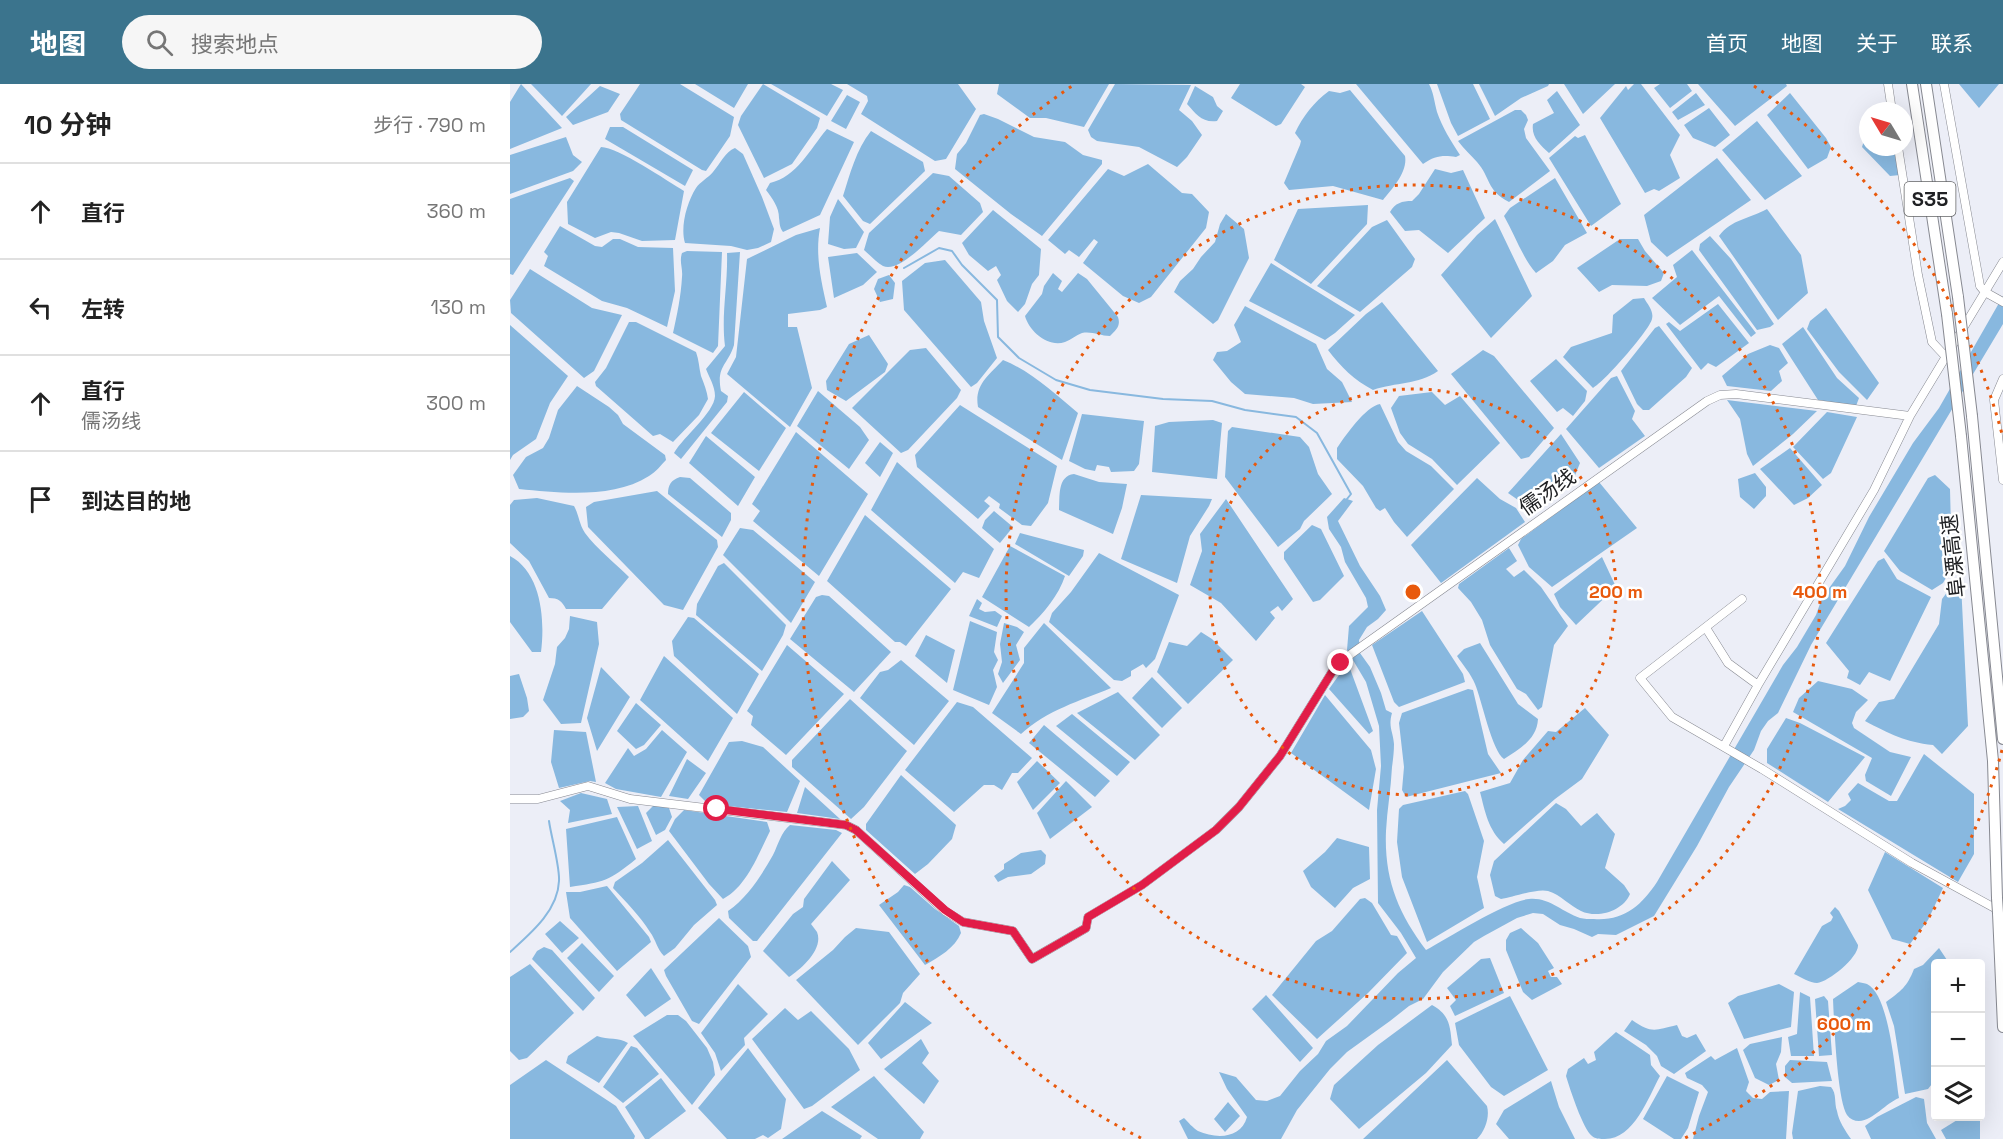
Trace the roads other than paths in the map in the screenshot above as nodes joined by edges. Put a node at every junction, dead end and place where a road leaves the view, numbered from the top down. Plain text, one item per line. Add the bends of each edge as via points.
1 (1888, 84) edge
2 (1912, 84) edge
3 (1926, 84) edge
4 (1944, 84) edge
5 (1891, 102) edge
6 (1899, 156) edge
7 (2003, 262) edge
8 (1985, 292) junction
9 (2003, 302) edge
10 (1946, 357) junction
11 (2003, 379) edge
12 (1910, 416) junction
13 (2003, 480) edge
14 (1742, 599) dead end
15 (1706, 628) junction
16 (1758, 685) junction
17 (2003, 739) edge
18 (1724, 746) junction
19 (510, 799) edge
20 (2000, 913) edge
21 (2003, 1027) edge

1 - 5 street
2 - 20 highway, 阜溧高速 / S35, bridge via 1961,436 1993,760
3 - 17 highway, 阜溧高速 / S35, bridge via 1972,416
4 - 8 street via 1980,286
6 - 10 street via 1932,342
7 - 8 street
8 - 9 street
8 - 10 street
10 - 12 street
11 - 13 street via 1994,400
12 - 16 street via 1874,490
12 - 19 street, 儒汤线 via 1736,394 1707,401 1351,654 1332,672 1280,756 1216,830 1142,885 1088,917 1086,928 1032,959 1013,931 963,922 846,825 630,799 588,786 538,799
14 - 15 street
15 - 16 street via 1728,663
15 - 18 street via 1640,678 1672,717
16 - 18 street
18 - 20 street
20 - 21 highway, 阜溧高速 / S35

